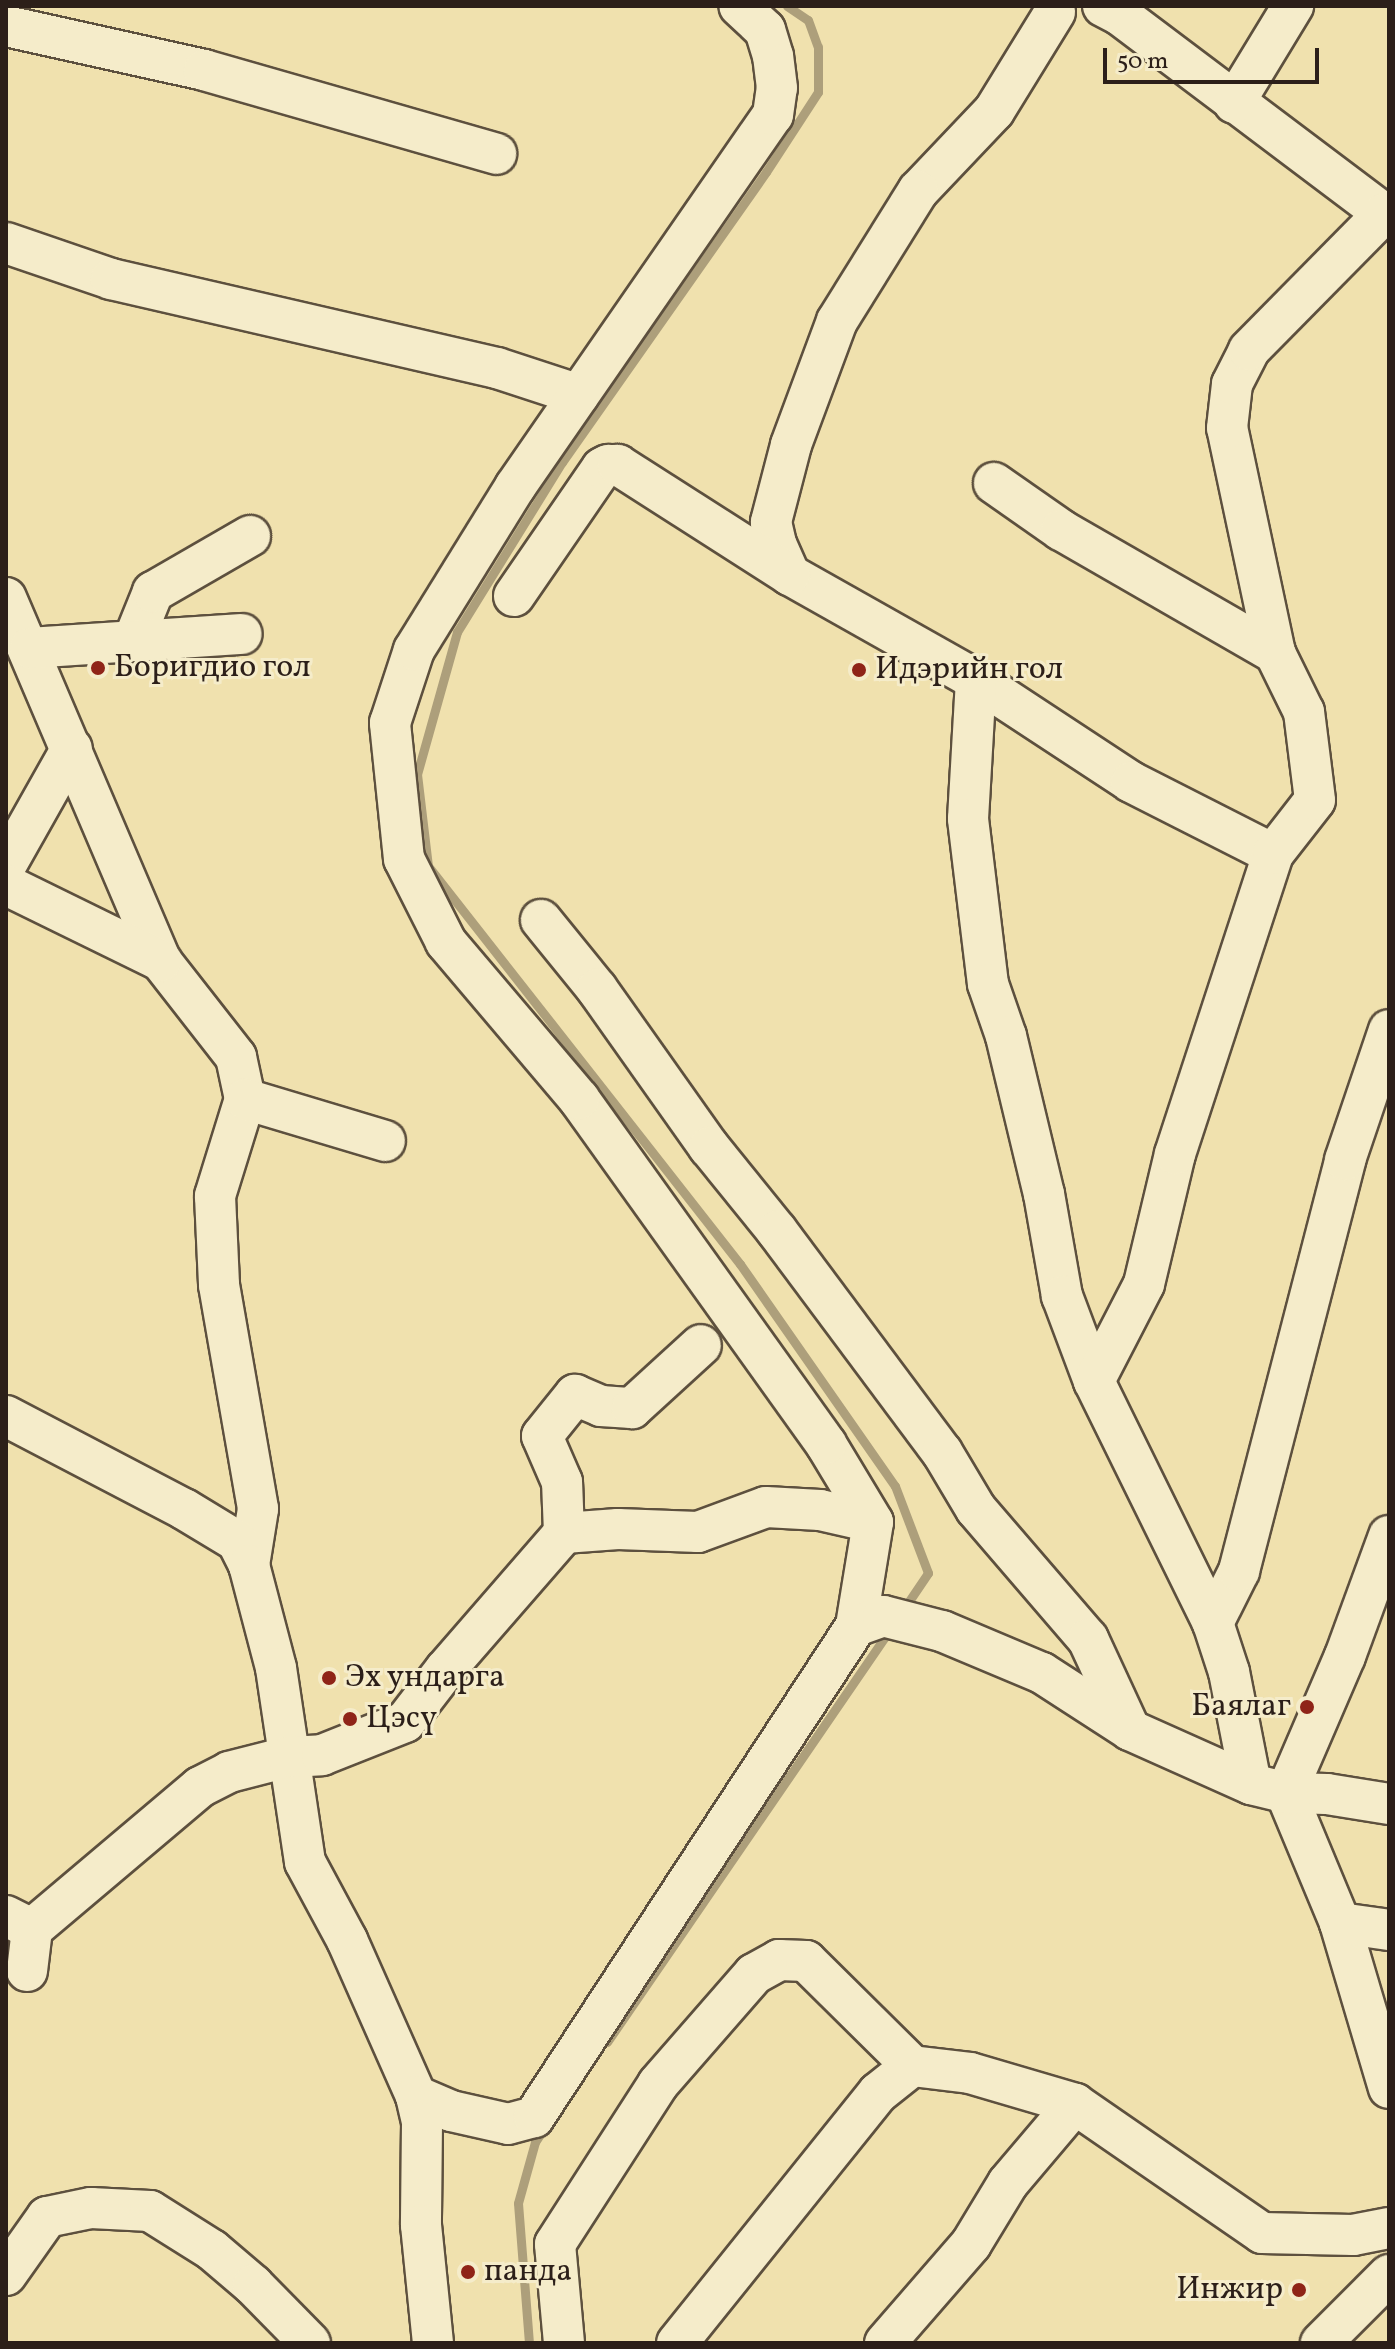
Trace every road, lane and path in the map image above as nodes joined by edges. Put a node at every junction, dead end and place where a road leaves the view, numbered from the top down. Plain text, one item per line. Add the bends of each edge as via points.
1 (739, 6) edge
2 (1103, 6) edge
3 (1293, 6) edge
4 (1057, 8) edge
5 (6, 26) edge
6 (1234, 103) junction
7 (496, 154) dead end
8 (1386, 216) edge
9 (6, 243) edge
10 (579, 395) junction
11 (994, 483) dead end
12 (250, 536) dead end
13 (790, 575) junction
14 (514, 596) dead end
15 (6, 598) edge
16 (242, 634) dead end
17 (134, 639) junction
18 (30, 648) junction
19 (1275, 653) junction
20 (976, 680) junction
21 (72, 748) junction
22 (1273, 854) junction
23 (6, 865) edge
24 (6, 885) edge
25 (541, 920) dead end
26 (161, 961) junction
27 (1389, 1030) edge
28 (245, 1099) junction
29 (385, 1141) dead end
30 (701, 1345) dead end
31 (1094, 1381) junction
32 (6, 1416) edge
33 (873, 1522) junction
34 (564, 1533) junction
35 (1389, 1536) edge
36 (249, 1565) junction
37 (870, 1621) junction
38 (1213, 1623) junction
39 (1130, 1730) junction
40 (288, 1757) junction
41 (1268, 1788) junction
42 (1389, 1804) edge
43 (19, 1922) edge
44 (1340, 1923) junction
45 (1389, 1930) edge
46 (27, 1971) dead end
47 (912, 2066) junction
48 (1389, 2088) edge
49 (416, 2096) junction
50 (1075, 2104) junction
51 (1389, 2228) edge
52 (6, 2275) edge
53 (1389, 2275) edge
54 (310, 2343) edge
55 (433, 2343) edge
56 (564, 2343) edge
57 (677, 2343) edge
58 (885, 2343) edge
59 (1321, 2343) edge

1 - 10 street via 765,30 777,88 773,115
2 - 6 street
3 - 6 street
4 - 13 street via 994,111 918,191 837,321 791,445 771,522
5 - 7 street via 204,70
6 - 8 street
8 - 19 street via 1249,350 1232,384 1227,428
9 - 10 street via 111,279 497,368
10 - 33 street via 414,650 390,723 404,859 446,942 579,1099 826,1444
11 - 19 street via 1061,530
12 - 17 street via 153,592
13 - 14 street via 618,465 608,465
13 - 20 street
15 - 18 street
16 - 17 street
17 - 18 street
18 - 21 street
19 - 22 street via 1304,712 1315,800
20 - 22 street via 1131,782
20 - 31 street via 968,819 988,984 1006,1036 1062,1296
21 - 23 street
21 - 26 street
22 - 31 street via 1175,1154 1144,1284
24 - 26 street
25 - 39 street via 942,1452 976,1509 1088,1639
26 - 28 street via 236,1057
27 - 38 street via 1345,1160 1239,1571
28 - 29 street
28 - 36 street via 215,1196 219,1285 258,1509
30 - 34 street via 632,1408 601,1406 575,1395 542,1436 562,1482
31 - 38 street
32 - 36 street via 198,1517 237,1541
33 - 34 street via 820,1510 766,1507 698,1532
33 - 37 street
34 - 40 street via 405,1722 322,1755
35 - 41 street via 1345,1656
36 - 40 street via 276,1668
37 - 39 street via 942,1631 1042,1673
37 - 49 street via 534,2117 508,2124 451,2111
38 - 41 street
39 - 41 street
40 - 43 street via 229,1772 200,1787
40 - 49 street via 305,1862
41 - 42 street
41 - 44 street
43 - 46 street
44 - 45 street
44 - 48 street
47 - 50 street via 970,2073
47 - 56 street via 806,1961 779,1960 754,1974 658,2084 555,2244
47 - 57 street via 878,2093
49 - 55 street via 422,2123 421,2225
50 - 51 street via 1262,2233 1353,2235
50 - 58 street via 1008,2183 971,2244
52 - 54 street via 47,2217 91,2208 150,2211 212,2250
53 - 59 street

